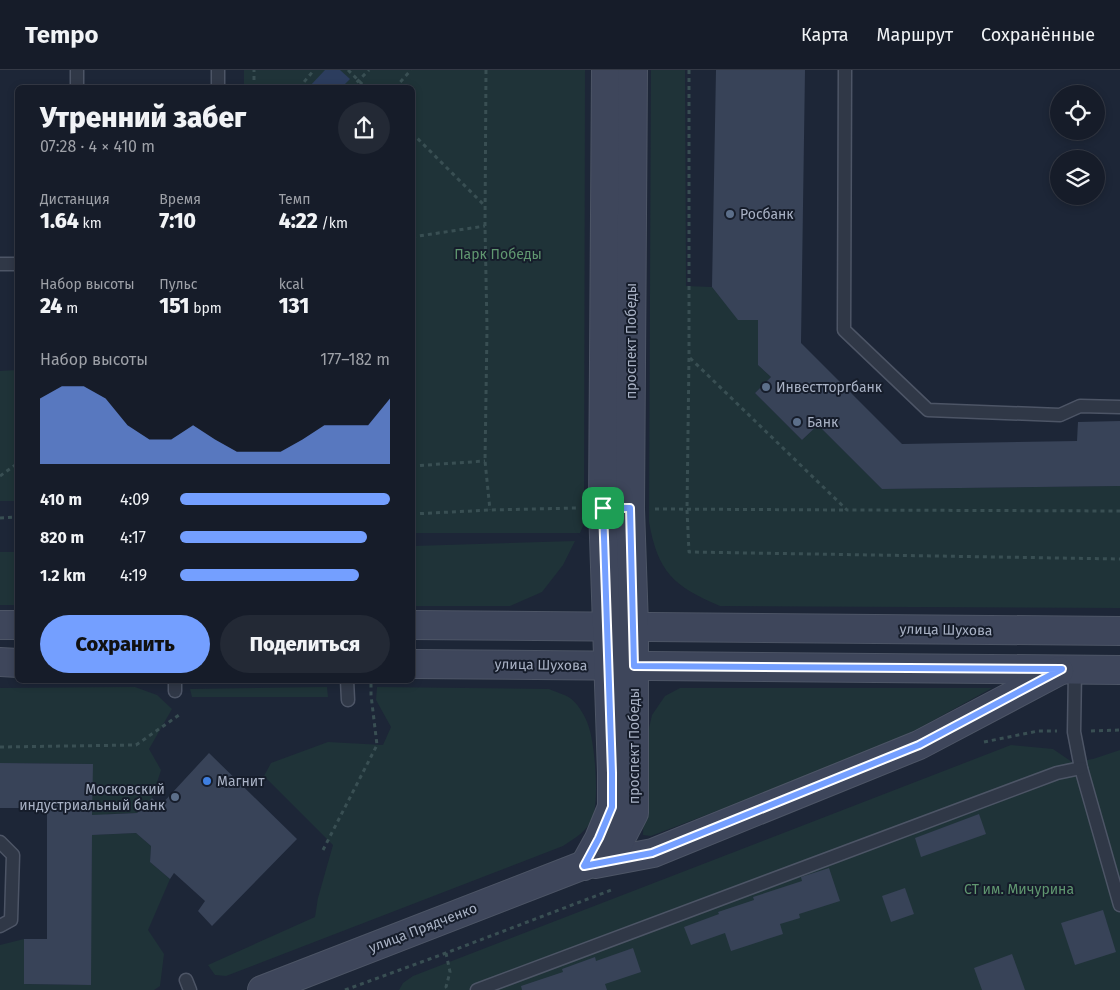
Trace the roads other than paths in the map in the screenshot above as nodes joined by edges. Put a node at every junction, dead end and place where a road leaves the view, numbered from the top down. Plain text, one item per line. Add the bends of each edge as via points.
1 (77, 70) edge
2 (218, 70) edge
3 (606, 70) edge
4 (633, 70) edge
5 (845, 70) edge
6 (77, 85) edge
7 (218, 85) edge
8 (0, 264) edge
9 (15, 264) edge
10 (1120, 407) edge
11 (0, 625) edge
12 (415, 625) edge
13 (15, 626) edge
14 (606, 626) junction
15 (634, 626) junction
16 (1078, 632) junction
17 (1120, 632) edge
18 (0, 662) edge
19 (15, 663) edge
20 (415, 664) edge
21 (621, 666) junction
22 (1069, 670) junction
23 (1120, 670) edge
24 (347, 683) edge
25 (348, 700) dead end
26 (1081, 768) junction
27 (0, 842) edge
28 (584, 866) junction
29 (1120, 905) edge
30 (0, 926) edge
31 (262, 990) edge
32 (477, 990) edge

1 - 6 lane
2 - 7 lane
3 - 14 main road, проспект Победы via 603,508
4 - 15 main road, проспект Победы via 630,508
5 - 10 lane via 844,330 928,410 1060,415 1080,406
8 - 9 lane
11 - 13 main road
12 - 14 main road, улица Шухова
14 - 15 main road, улица Шухова
14 - 21 main road, проспект Победы
15 - 16 main road, улица Шухова
15 - 21 main road, проспект Победы
16 - 17 main road, улица Шухова
16 - 22 main road
18 - 19 main road
20 - 21 main road, улица Шухова
21 - 22 main road, улица Шухова
21 - 28 main road, проспект Победы via 634,813 617,846
22 - 23 main road, улица Шухова
22 - 26 lane via 1074,732
22 - 28 main road via 919,745 652,853
24 - 25 lane
26 - 29 lane
26 - 32 lane via 1057,773
27 - 30 lane via 13,855 11,920
28 - 31 main road, улица Прядченко

